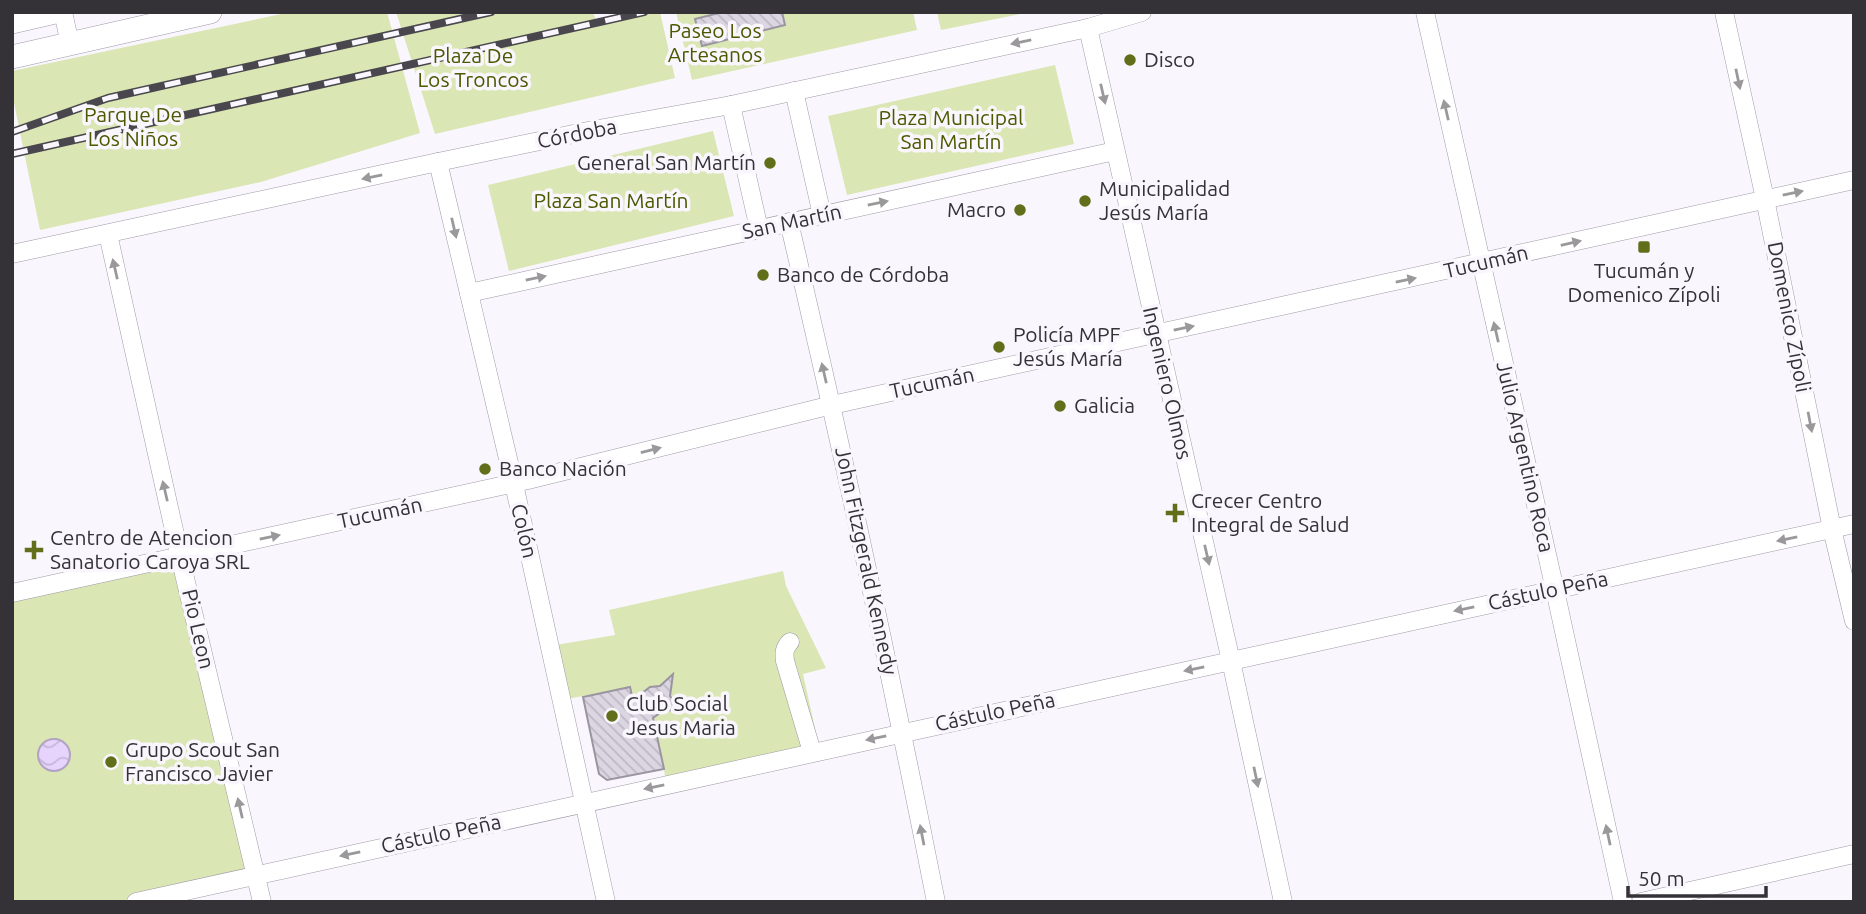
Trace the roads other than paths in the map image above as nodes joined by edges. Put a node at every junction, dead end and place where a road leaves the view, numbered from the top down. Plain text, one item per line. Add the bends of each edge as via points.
1 (55, 12) edge
2 (63, 12) edge
3 (210, 12) edge
4 (1142, 12) edge
5 (1424, 12) edge
6 (1724, 12) edge
7 (12, 22) edge
8 (1088, 27) junction
9 (70, 44) junction
10 (12, 57) edge
11 (794, 91) junction
12 (731, 105) junction
13 (1115, 151) junction
14 (438, 162) junction
15 (1854, 180) edge
16 (1765, 199) junction
17 (822, 215) junction
18 (789, 222) junction
19 (759, 229) junction
20 (107, 234) junction
21 (12, 254) edge
22 (1480, 263) junction
23 (469, 293) junction
24 (1156, 334) junction
25 (832, 405) junction
26 (514, 484) junction
27 (1854, 524) edge
28 (1832, 529) junction
29 (180, 556) junction
30 (1555, 590) junction
31 (12, 593) edge
32 (1854, 621) edge
33 (790, 642) dead end
34 (1231, 661) junction
35 (902, 733) junction
36 (811, 752) junction
37 (584, 802) junction
38 (1854, 855) edge
39 (256, 874) junction
40 (135, 902) edge
41 (261, 902) edge
42 (606, 902) edge
43 (936, 902) edge
44 (1283, 902) edge
45 (1623, 902) edge
46 (1641, 902) edge

1 - 7 main road
2 - 9 street
3 - 9 main road
4 - 8 street, Córdoba
22 -> 5 street, Julio Argentino Roca
6 -> 16 street, Domenico Zípoli
8 -> 11 street, Córdoba
8 -> 13 street, Ingeniero Olmos
9 - 10 main road
11 - 12 street, Córdoba
11 - 17 street
12 - 14 street, Córdoba
12 - 19 street
17 -> 13 street, San Martín
13 - 24 street, Ingeniero Olmos
14 -> 20 street, Córdoba
14 -> 23 street, Colón
16 -> 15 street, Tucumán
22 -> 16 street, Tucumán
16 -> 28 street, Domenico Zípoli
17 - 18 street, San Martín
18 - 19 street, San Martín
25 -> 18 street, John Fitzgerald Kennedy
23 -> 19 street, San Martín
20 - 21 street, Córdoba
29 -> 20 street, Pio Leon
24 -> 22 street, Tucumán
30 -> 22 street, Julio Argentino Roca
23 - 26 street, Colón
24 - 25 street, Tucumán
24 -> 34 street, Ingeniero Olmos
26 -> 25 street, Tucumán
25 - 35 street, John Fitzgerald Kennedy
29 -> 26 street, Tucumán
26 - 37 street, Colón
27 - 28 street, Cástulo Peña
28 -> 30 street, Cástulo Peña
28 - 32 street, Domenico Zípoli
29 - 31 street, Tucumán
39 -> 29 street, Pio Leon
30 -> 34 street, Cástulo Peña
45 -> 30 street, Julio Argentino Roca
33 - 36 street via 785,661
34 -> 35 street, Cástulo Peña
34 -> 44 street, Ingeniero Olmos
35 -> 36 street, Cástulo Peña
43 -> 35 street, John Fitzgerald Kennedy
36 -> 37 street, Cástulo Peña
37 -> 39 street, Cástulo Peña
37 - 42 street, Colón
38 - 46 street
39 - 40 street, Cástulo Peña
39 - 41 street, Pio Leon

